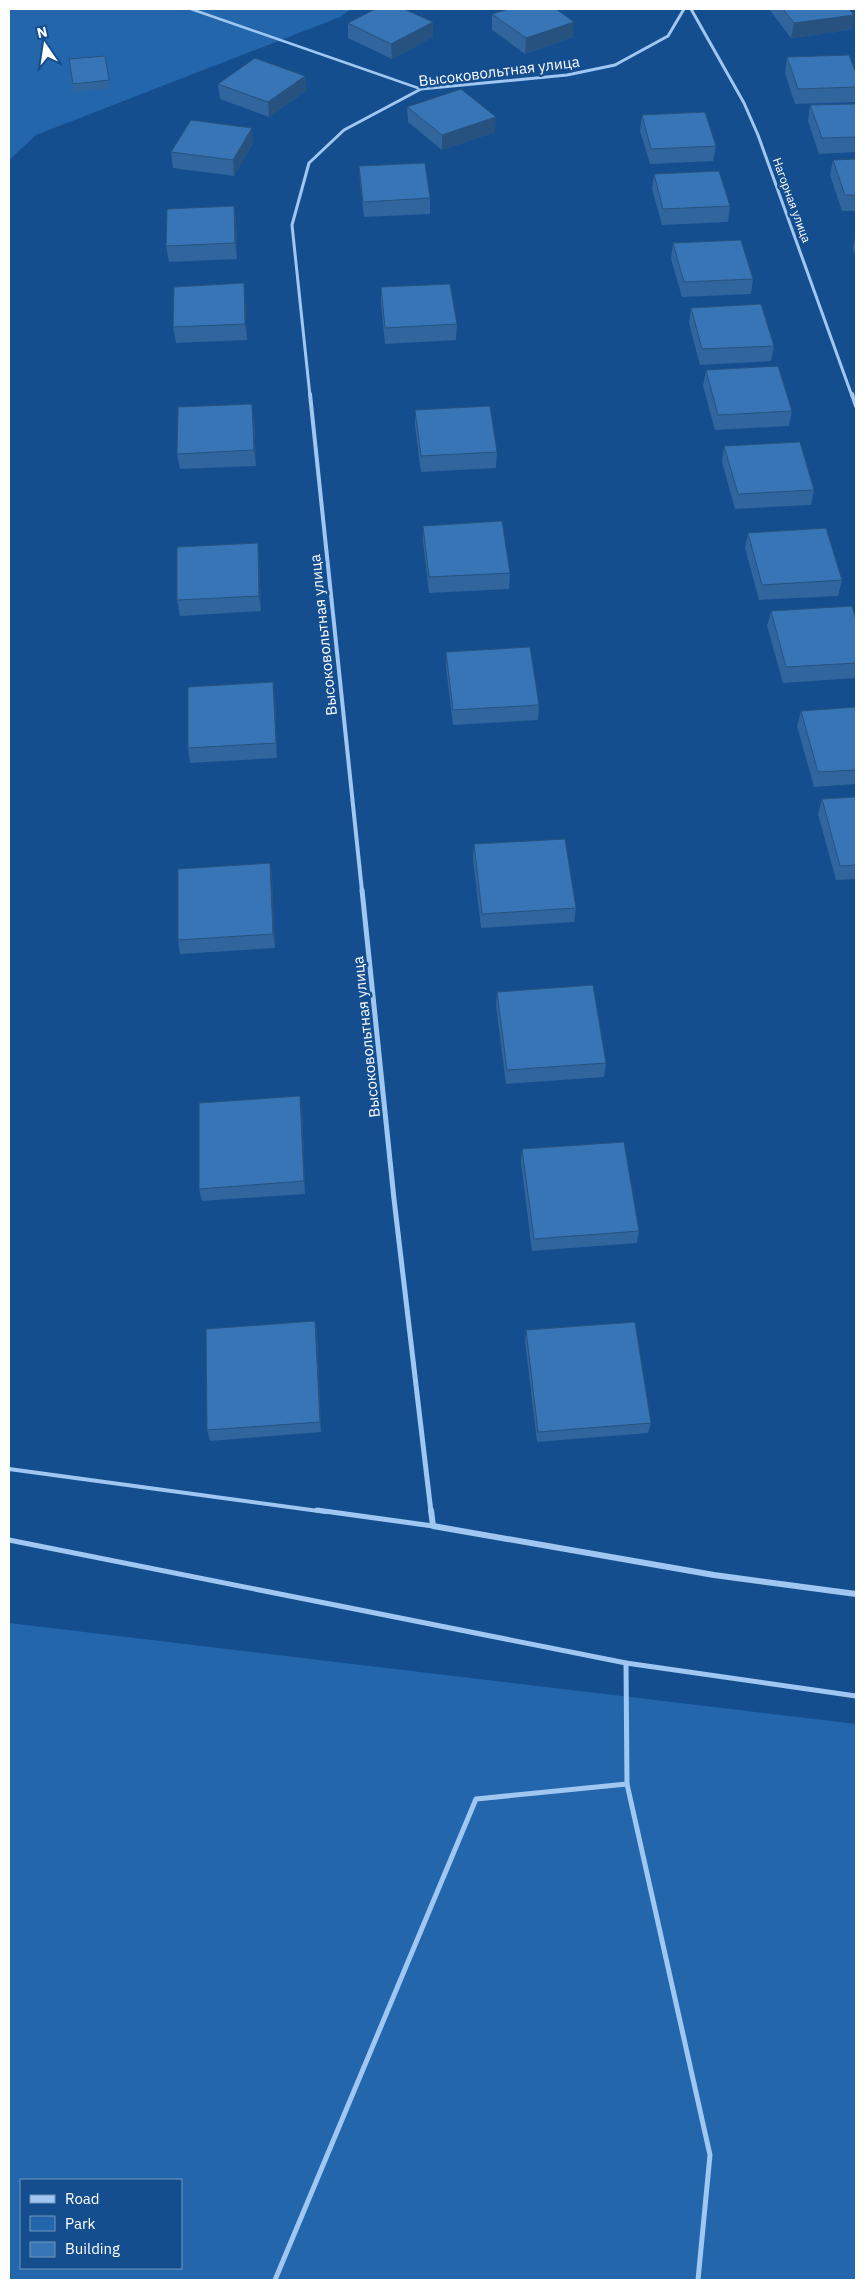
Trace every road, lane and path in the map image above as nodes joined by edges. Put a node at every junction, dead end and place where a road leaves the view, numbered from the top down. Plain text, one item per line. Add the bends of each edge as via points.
1 (191, 9) edge
2 (684, 9) edge
3 (691, 9) edge
4 (421, 89) junction
5 (856, 406) edge
6 (9, 1469) edge
7 (433, 1526) junction
8 (9, 1540) edge
9 (856, 1594) edge
10 (626, 1663) junction
11 (856, 1696) edge
12 (627, 1784) junction
13 (275, 2280) edge
14 (698, 2280) edge

1 - 4 lane
2 - 4 street, Высоковольтная улица via 668,36 615,65 567,75
3 - 5 street, Нагорная улица via 744,103 758,135
4 - 7 street, Высоковольтная улица via 344,130 309,163 292,226 394,1199
6 - 7 lane
7 - 9 street via 714,1575
8 - 10 lane
10 - 11 lane
10 - 12 lane
12 - 13 lane via 476,1799
12 - 14 lane via 710,2155

